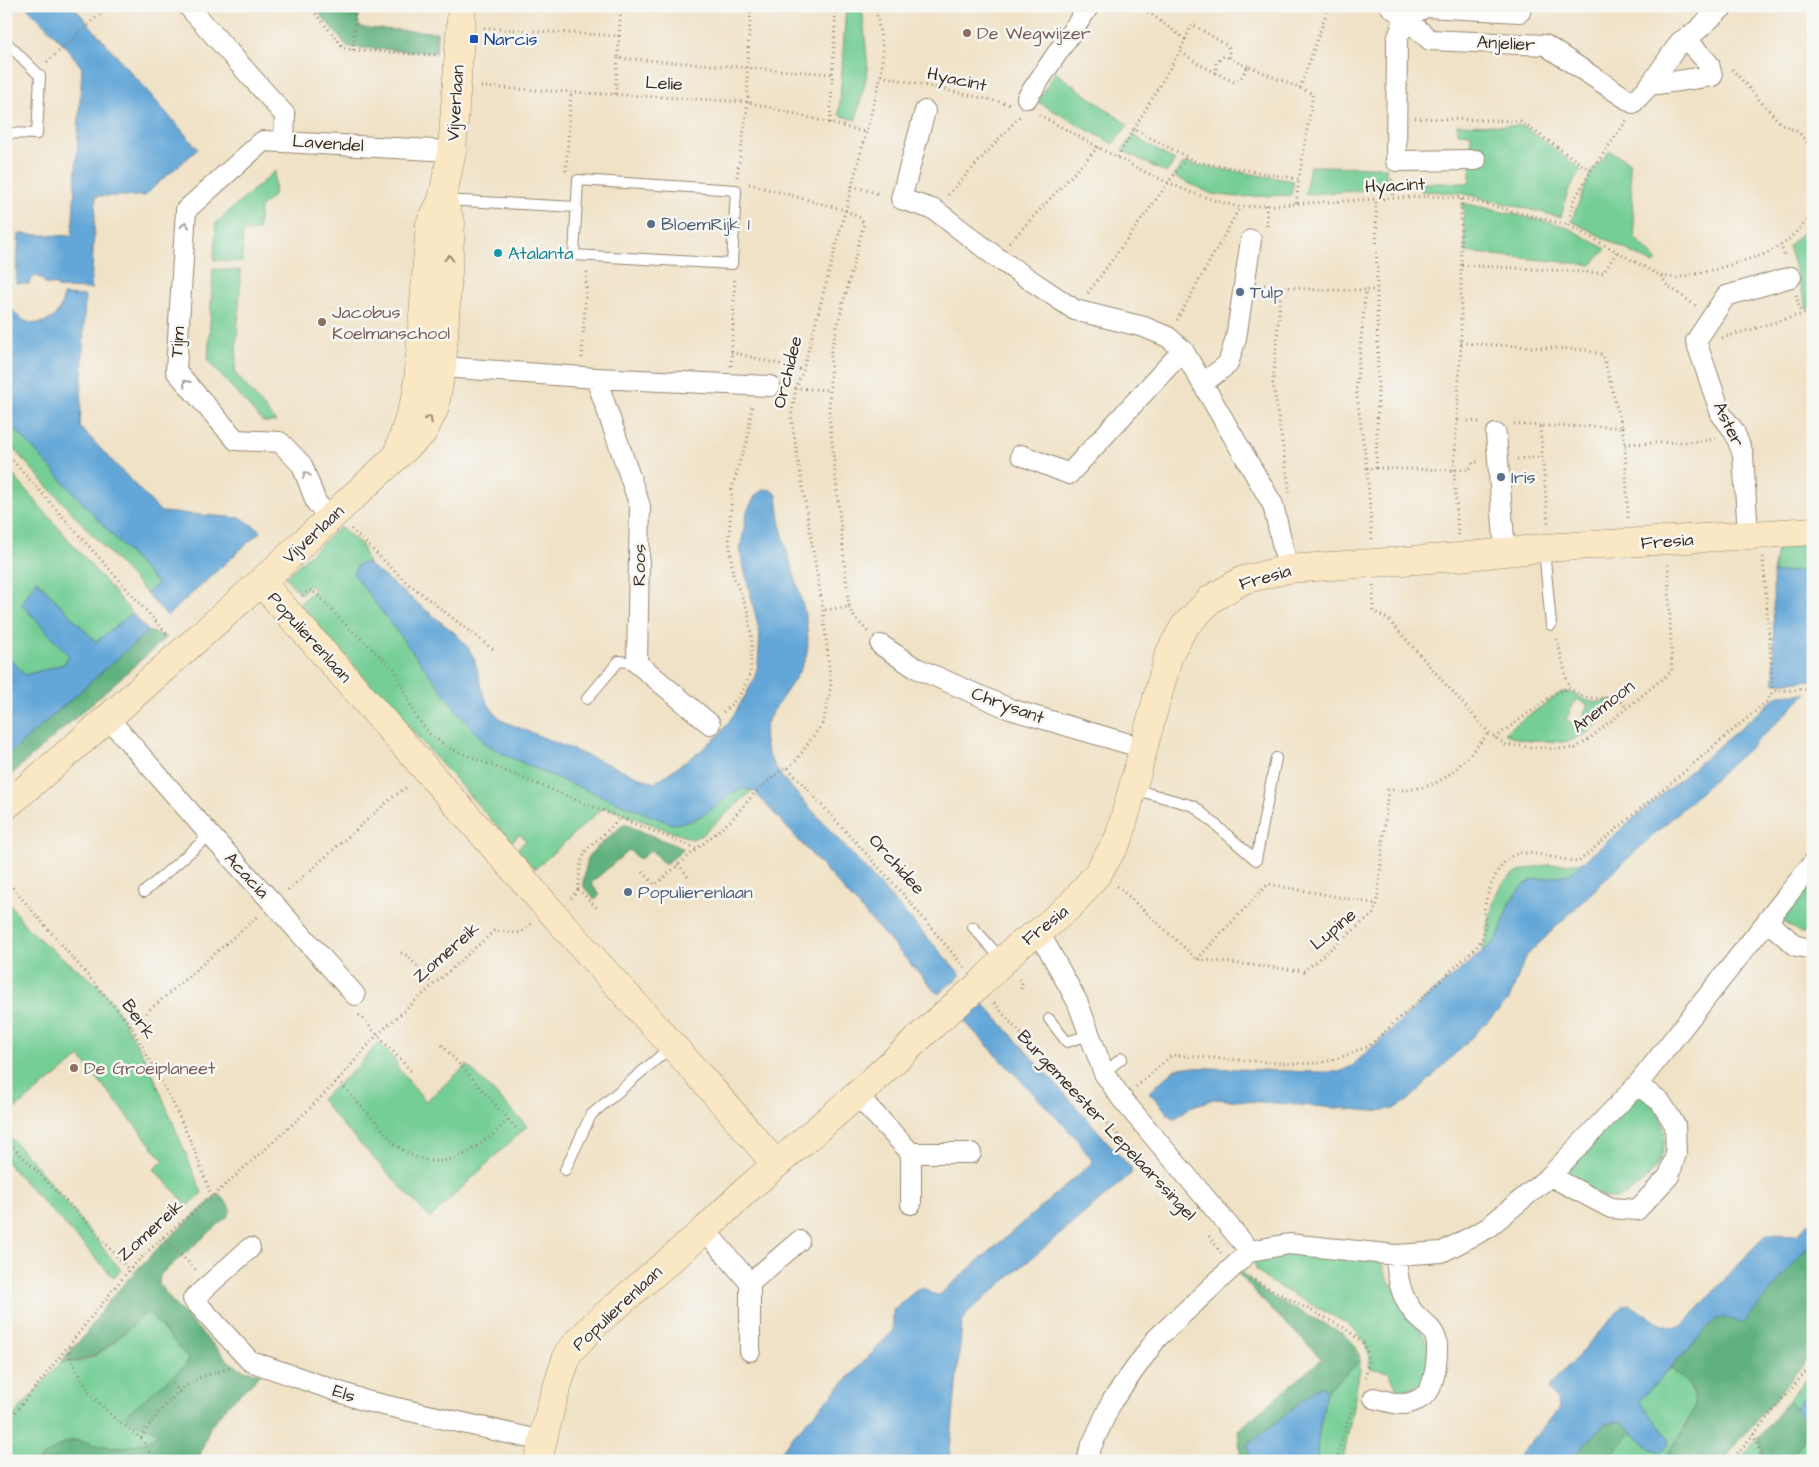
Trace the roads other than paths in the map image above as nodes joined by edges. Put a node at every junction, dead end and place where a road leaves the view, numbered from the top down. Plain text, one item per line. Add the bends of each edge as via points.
1 (188, 6) edge
2 (1090, 6) edge
3 (1521, 6) edge
4 (1724, 6) edge
5 (1398, 12) edge
6 (462, 16) edge
7 (1686, 38) junction
8 (6, 42) edge
9 (1650, 86) junction
10 (1025, 108) road end
11 (925, 111) dead end
12 (6, 133) edge
13 (284, 141) junction
14 (452, 151) junction
15 (1476, 160) dead end
16 (442, 200) junction
17 (576, 207) junction
18 (1251, 240) dead end
19 (1791, 277) dead end
20 (1183, 350) junction
21 (431, 366) junction
22 (588, 378) junction
23 (1203, 383) junction
24 (762, 386) road end
25 (1496, 434) dead end
26 (1021, 455) dead end
27 (332, 515) junction
28 (1813, 531) edge
29 (1754, 535) junction
30 (1547, 548) junction
31 (1505, 552) junction
32 (1288, 569) junction
33 (264, 586) junction
34 (1551, 626) road end
35 (881, 645) road end
36 (637, 663) junction
37 (587, 699) dead end
38 (108, 718) junction
39 (710, 724) road end
40 (1143, 748) junction
41 (1276, 758) dead end
42 (1132, 789) junction
43 (6, 806) edge
44 (210, 835) junction
45 (1813, 863) edge
46 (144, 892) dead end
47 (1767, 921) junction
48 (972, 926) dead end
49 (1039, 932) junction
50 (1813, 949) edge
51 (1003, 961) junction
52 (355, 996) road end
53 (1049, 1019) dead end
54 (936, 1022) joint
55 (1089, 1035) junction
56 (673, 1045) junction
57 (1122, 1058) dead end
58 (1104, 1073) junction
59 (1636, 1085) junction
60 (857, 1095) junction
61 (911, 1153) junction
62 (972, 1153) dead end
63 (776, 1165) junction
64 (565, 1170) dead end
65 (1550, 1176) junction
66 (911, 1204) dead end
67 (705, 1230) junction
68 (799, 1241) dead end
69 (250, 1248) dead end
70 (1250, 1251) junction
71 (1396, 1256) junction
72 (750, 1283) junction
73 (750, 1351) dead end
74 (1364, 1394) road end
75 (540, 1451) edge
76 (1087, 1461) edge

1 - 13 street, Lavendel via 285,116
2 - 10 street
3 - 5 street, Anjelier via 1520,12 1426,7
4 - 7 street
5 - 9 street, Anjelier via 1430,40 1545,45 1633,103
5 - 15 street via 1396,161
6 - 14 street, Vijverlaan
7 - 9 street
7 - 9 street via 1709,64 1712,76
8 - 12 lane via 40,76 37,134
11 - 20 street via 901,199 934,210 1075,310 1144,327 1168,337
13 - 14 street, Lavendel
27 -> 13 street, Tijm via 316,502 302,465 280,442 236,440 176,371 186,210 263,141
14 - 16 street, Vijverlaan
16 - 17 lane
16 - 21 street, Vijverlaan via 430,224
17 - 17 lane via 574,255 732,264 736,185 578,180
18 - 23 street via 1236,338 1228,364
19 - 29 street, Aster via 1726,296 1696,341 1721,414 1734,431 1743,454
20 - 23 street
20 - 26 street via 1069,474
21 - 22 street
21 - 27 street, Vijverlaan via 417,394 397,454
22 - 24 street
22 - 36 street, Roos via 640,506
23 - 32 street via 1273,506
25 - 31 street
27 - 33 street, Vijverlaan
28 - 29 street, Fresia
29 - 30 street, Fresia
30 - 31 street, Fresia
30 - 34 lane
31 - 32 street, Fresia
32 - 40 street, Fresia via 1243,580 1211,599 1184,627 1169,654
33 - 38 street, Vijverlaan via 182,652
33 - 56 street, Populierenlaan
35 - 40 street, Chrysant via 914,666 1010,709
36 - 37 lane via 619,661
36 - 39 street
38 - 43 street, Vijverlaan
38 - 44 street, Acacia
40 - 42 street, Fresia
41 - 42 lane via 1256,860 1194,806
42 - 49 street, Fresia via 1119,838 1098,873 1071,906
44 - 46 lane
44 - 52 street, Acacia
45 - 47 street
47 - 50 street via 1796,946
47 - 59 street
48 - 51 lane
49 - 51 street, Fresia
49 - 55 street, Burgemeester Lepelaarssingel via 1077,1001
51 - 54 street, Fresia
53 - 55 lane via 1067,1042
54 - 60 street, Populierenlaan
55 - 58 street, Burgemeester Lepelaarssingel
56 - 63 street, Populierenlaan
56 - 64 lane via 591,1116
57 - 58 lane
58 - 70 street, Burgemeester Lepelaarssingel via 1122,1099
59 - 65 street
59 - 65 street via 1660,1101 1675,1126 1676,1154 1668,1176 1637,1210 1611,1208
60 - 61 street
60 - 63 street, Populierenlaan
61 - 62 street
61 - 66 street
63 - 67 street, Populierenlaan
65 - 71 street via 1486,1229 1442,1252
67 - 72 street
67 - 75 street, Populierenlaan via 594,1325 568,1353
68 - 72 street
69 - 75 street, Els via 193,1299 250,1361 366,1401
70 - 71 street via 1288,1244
70 - 76 street via 1157,1338 1112,1401
71 - 74 street via 1402,1293 1436,1339 1435,1374 1428,1392 1404,1404
72 - 73 street

